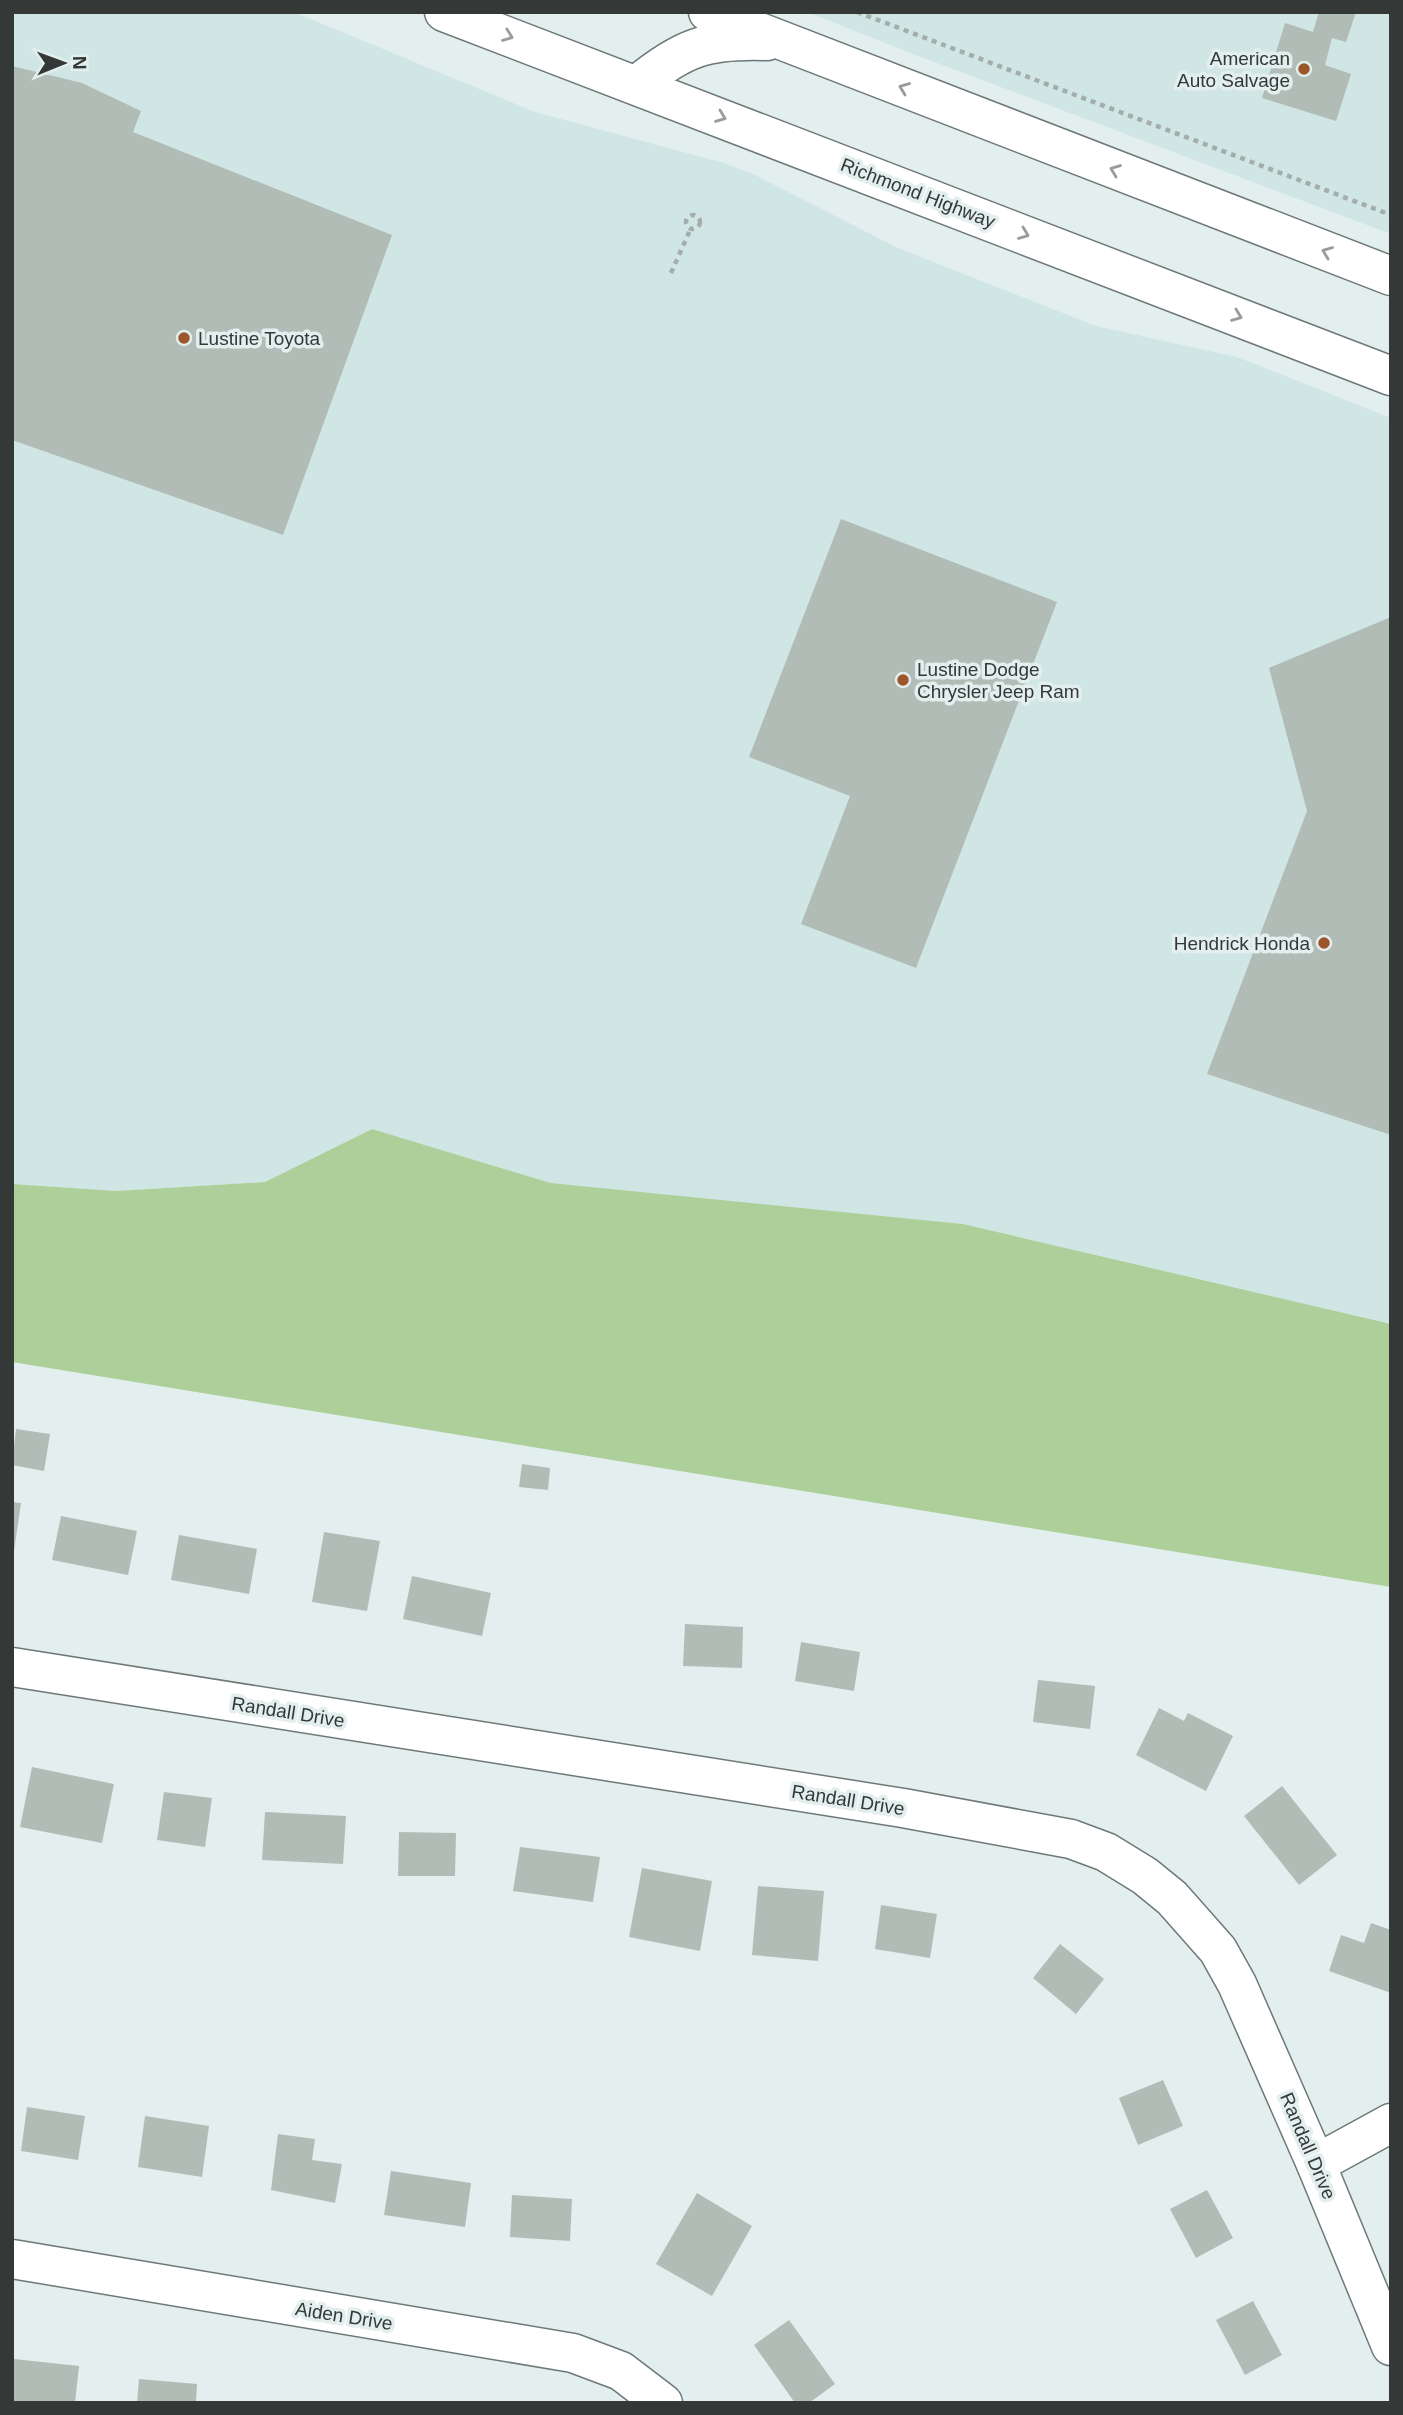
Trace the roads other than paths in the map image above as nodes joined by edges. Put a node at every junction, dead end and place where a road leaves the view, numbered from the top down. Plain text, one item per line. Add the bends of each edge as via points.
1 (444, 12) edge
2 (708, 12) edge
3 (783, 41) junction
4 (637, 85) junction
5 (1391, 276) edge
6 (1391, 376) edge
7 (12, 1667) edge
8 (1391, 2123) edge
9 (1316, 2164) junction
10 (12, 2259) edge
11 (1391, 2346) edge
12 (663, 2403) edge

1 -> 4 street, Richmond Highway
2 - 3 street
3 - 4 street via 701,45 668,60
5 -> 3 street
4 -> 6 street, Richmond Highway
7 - 9 street, Randall Drive via 903,1808 1071,1839 1106,1852 1172,1898 1218,1950
8 - 9 street
9 - 11 street, Randall Drive
10 - 12 street, Aiden Drive via 573,2353 621,2371

